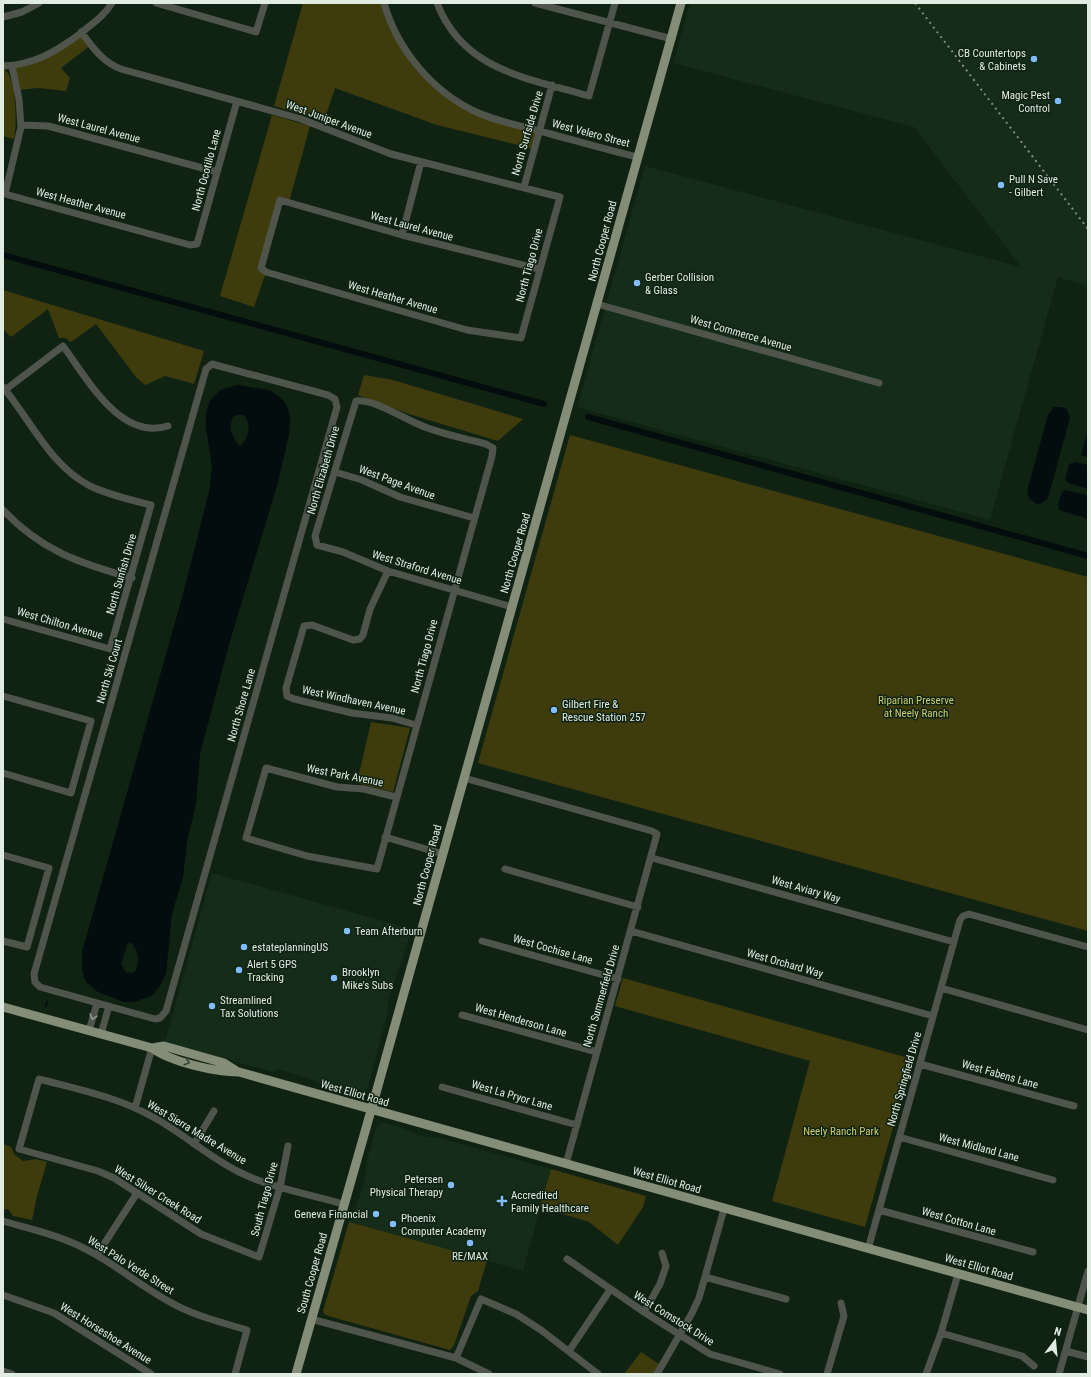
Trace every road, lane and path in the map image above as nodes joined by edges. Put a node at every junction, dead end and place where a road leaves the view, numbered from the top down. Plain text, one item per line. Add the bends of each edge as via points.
1 (39, 3) edge
2 (112, 3) edge
3 (156, 3) edge
4 (265, 3) edge
5 (384, 3) edge
6 (437, 3) edge
7 (535, 3) edge
8 (615, 3) edge
9 (681, 3) edge
10 (3, 17) edge
11 (609, 22) junction
12 (81, 32) junction
13 (672, 39) junction
14 (3, 66) edge
15 (12, 66) junction
16 (552, 85) junction
17 (237, 101) junction
18 (21, 125) junction
19 (539, 131) junction
20 (638, 157) junction
21 (422, 162) junction
22 (217, 172) junction
23 (524, 187) junction
24 (560, 197) joint
25 (402, 235) junction
26 (197, 244) joint
27 (261, 268) joint
28 (539, 269) junction
29 (597, 304) junction
30 (521, 338) joint
31 (270, 379) joint
32 (879, 383) dead end
33 (4, 389) edge
34 (356, 401) joint
35 (168, 426) dead end
36 (335, 472) junction
37 (3, 510) edge
38 (474, 518) junction
39 (317, 545) joint
40 (388, 571) junction
41 (132, 578) junction
42 (454, 590) junction
43 (512, 607) junction
44 (3, 619) edge
45 (110, 649) joint
46 (3, 696) edge
47 (416, 725) junction
48 (3, 773) edge
49 (464, 778) junction
50 (396, 797) junction
51 (386, 837) junction
52 (443, 854) junction
53 (3, 856) edge
54 (652, 858) junction
55 (377, 869) joint
56 (505, 869) dead end
57 (638, 907) junction
58 (631, 931) junction
59 (3, 941) edge
60 (482, 941) dead end
61 (954, 942) junction
62 (1088, 947) edge
63 (618, 979) junction
64 (941, 988) junction
65 (97, 1003) junction
66 (108, 1006) junction
67 (3, 1007) edge
68 (462, 1014) dead end
69 (933, 1016) junction
70 (1088, 1030) edge
71 (89, 1031) junction
72 (101, 1034) junction
73 (152, 1048) junction
74 (597, 1052) junction
75 (920, 1064) junction
76 (442, 1087) dead end
77 (1074, 1106) dead end
78 (135, 1108) junction
79 (372, 1110) junction
80 (214, 1111) dead end
81 (577, 1125) junction
82 (900, 1137) junction
83 (194, 1144) junction
84 (288, 1146) dead end
85 (20, 1149) joint
86 (566, 1164) junction
87 (1053, 1180) dead end
88 (280, 1187) junction
89 (137, 1193) junction
90 (343, 1204) junction
91 (724, 1208) junction
92 (879, 1210) junction
93 (3, 1221) edge
94 (868, 1249) junction
95 (1033, 1252) dead end
96 (662, 1253) dead end
97 (97, 1255) junction
98 (259, 1257) joint
99 (567, 1259) dead end
100 (1088, 1271) edge
101 (958, 1274) junction
102 (706, 1276) junction
103 (610, 1290) junction
104 (3, 1295) edge
105 (786, 1299) dead end
106 (841, 1303) dead end
107 (1078, 1308) junction
108 (1088, 1310) edge
109 (644, 1312) junction
110 (311, 1319) junction
111 (941, 1333) junction
112 (679, 1335) junction
113 (569, 1351) junction
114 (1066, 1351) junction
115 (1088, 1357) edge
116 (456, 1358) junction
117 (1034, 1366) dead end
118 (3, 1371) edge
119 (12, 1374) edge
120 (151, 1374) edge
121 (235, 1374) edge
122 (296, 1374) edge
123 (489, 1374) edge
124 (598, 1374) edge
125 (657, 1374) edge
126 (780, 1374) edge
127 (827, 1374) edge
128 (926, 1374) edge
129 (1059, 1374) edge

1 - 10 street via 22,12
2 - 12 street via 98,20
3 - 4 street via 256,32
5 - 19 street, West Velero Street via 395,33 412,60 428,78 453,99 475,112
6 - 16 street via 456,36 476,55 514,76
7 - 11 street
8 - 11 street
9 - 13 main road, North Cooper Road
11 - 13 street
11 - 16 street via 589,96
12 - 15 street via 49,55
12 - 17 street, West Juniper Avenue via 96,53 111,65
13 - 20 main road, North Cooper Road
14 - 15 street
15 - 18 street
16 - 19 street, North Surfside Drive
17 - 21 street, West Juniper Avenue via 309,121 392,154
17 - 22 street, North Ocotillo Lane
18 - 22 street, West Laurel Avenue via 48,126
18 - 26 street, West Heather Avenue via 5,194 190,245
19 - 20 street, West Velero Street
19 - 23 street, North Surfside Drive
20 - 29 main road, North Cooper Road
21 - 23 street, West Juniper Avenue
21 - 25 street
22 - 26 street, North Ocotillo Lane
23 - 24 street, West Juniper Avenue
24 - 28 street, North Tiago Drive
25 - 27 street, West Laurel Avenue via 280,200
25 - 28 street, West Laurel Avenue
27 - 30 street, West Heather Avenue via 266,272 467,330
28 - 30 street, North Tiago Drive
29 - 32 street, West Commerce Avenue
29 - 43 main road, North Cooper Road
31 - 65 street, North Ski Court via 215,364 206,369 34,974 35,982 40,987
31 - 66 street, North Shore Lane via 332,397 337,403 336,412 166,1011 160,1018 155,1019
33 - 35 street via 63,346 111,410 143,427 157,429
33 - 41 street, North Sunfish Drive via 44,444 70,472 90,486 151,505
34 - 36 street, North Elizabeth Drive
34 - 38 street, North Tiago Drive via 361,400 384,408 420,426 493,448
36 - 38 street, West Page Avenue via 362,480 400,497
36 - 39 street, North Elizabeth Drive via 315,536
37 - 41 street via 20,528 49,548 79,562
38 - 42 street, North Tiago Drive
39 - 40 street, West Straford Avenue via 343,552
40 - 42 street, West Straford Avenue
40 - 47 street, West Windhaven Avenue via 360,639 353,640 312,625 304,626 286,688 287,696 352,713 392,718
41 - 45 street, North Sunfish Drive
42 - 43 street, West Straford Avenue
42 - 47 street, North Tiago Drive
43 - 49 main road, North Cooper Road
44 - 45 street, West Chilton Avenue
46 - 48 street via 91,721 70,793
47 - 50 street, North Tiago Drive
49 - 52 main road, North Cooper Road
49 - 54 street, North Summerfield Drive via 652,831 657,834
50 - 51 street, North Tiago Drive
50 - 55 street, West Park Avenue via 364,789 337,787 266,768 246,838 307,856
51 - 52 street
51 - 55 street, North Tiago Drive
52 - 79 main road, North Cooper Road
53 - 59 street via 50,868 27,947
54 - 57 street, North Summerfield Drive
54 - 61 street, West Aviary Way
56 - 57 street
57 - 58 street, North Summerfield Drive
58 - 63 street, North Summerfield Drive
58 - 69 street, West Orchard Way
60 - 63 street, West Cochise Lane
61 - 62 street, North Springfield Drive via 963,916 969,914
61 - 64 street, North Springfield Drive
63 - 74 street, North Summerfield Drive
64 - 69 street, North Springfield Drive
64 - 70 street
65 - 66 street, North Shore Lane
65 -> 71 street
66 - 72 street
67 - 71 main road, West Elliot Road
68 - 74 street, West Henderson Lane
69 - 75 street, North Springfield Drive
71 - 72 main road, West Elliot Road
72 - 73 main road, West Elliot Road
73 - 78 street
73 - 79 main road, West Elliot Road via 164,1046 224,1063 239,1072
74 - 81 street, North Summerfield Drive
75 - 77 street, West Fabens Lane
75 - 82 street, North Springfield Drive
76 - 81 street, West La Pryor Lane
78 - 83 street, West Sierra Madre Avenue
78 - 85 street, West Sierra Madre Avenue via 39,1079
79 - 86 main road, West Elliot Road
79 - 90 main road, South Cooper Road
80 - 83 street
81 - 86 street, North Summerfield Drive
82 - 87 street, West Midland Lane
82 - 92 street, North Springfield Drive
83 - 88 street, West Sierra Madre Avenue via 238,1172
84 - 88 street, South Tiago Drive
85 - 89 street, West Silver Creek Road via 98,1171
86 - 91 main road, West Elliot Road
88 - 90 street, West Sierra Madre Avenue
88 - 98 street, South Tiago Drive
89 - 97 street
89 - 98 street, West Silver Creek Road via 201,1234
90 - 110 main road, South Cooper Road
91 - 94 main road, West Elliot Road
91 - 102 street
92 - 94 street, North Springfield Drive
92 - 95 street, West Cotton Lane
93 - 97 street, West Palo Verde Street via 47,1233
94 - 101 main road, West Elliot Road
96 - 109 street via 666,1266
97 - 121 street, West Palo Verde Street via 183,1309 247,1330
99 - 103 street, West Comstock Drive
100 - 107 street
101 - 107 main road, West Elliot Road
101 - 111 street
102 - 105 street
102 - 112 street via 692,1313
103 - 109 street, West Comstock Drive
103 - 113 street
104 - 120 street, West Horseshoe Avenue via 54,1313
106 - 127 street via 844,1316
107 - 108 main road, West Elliot Road
107 - 114 street
109 - 112 street, West Comstock Drive
110 - 116 street
110 - 122 main road, South Cooper Road
111 - 117 street via 1022,1356
111 - 128 street
112 - 125 street
112 - 126 street, West Comstock Drive via 710,1354
113 - 116 street via 516,1314 481,1298
113 - 124 street
114 - 115 street
114 - 129 street
116 - 123 street
118 - 119 street

